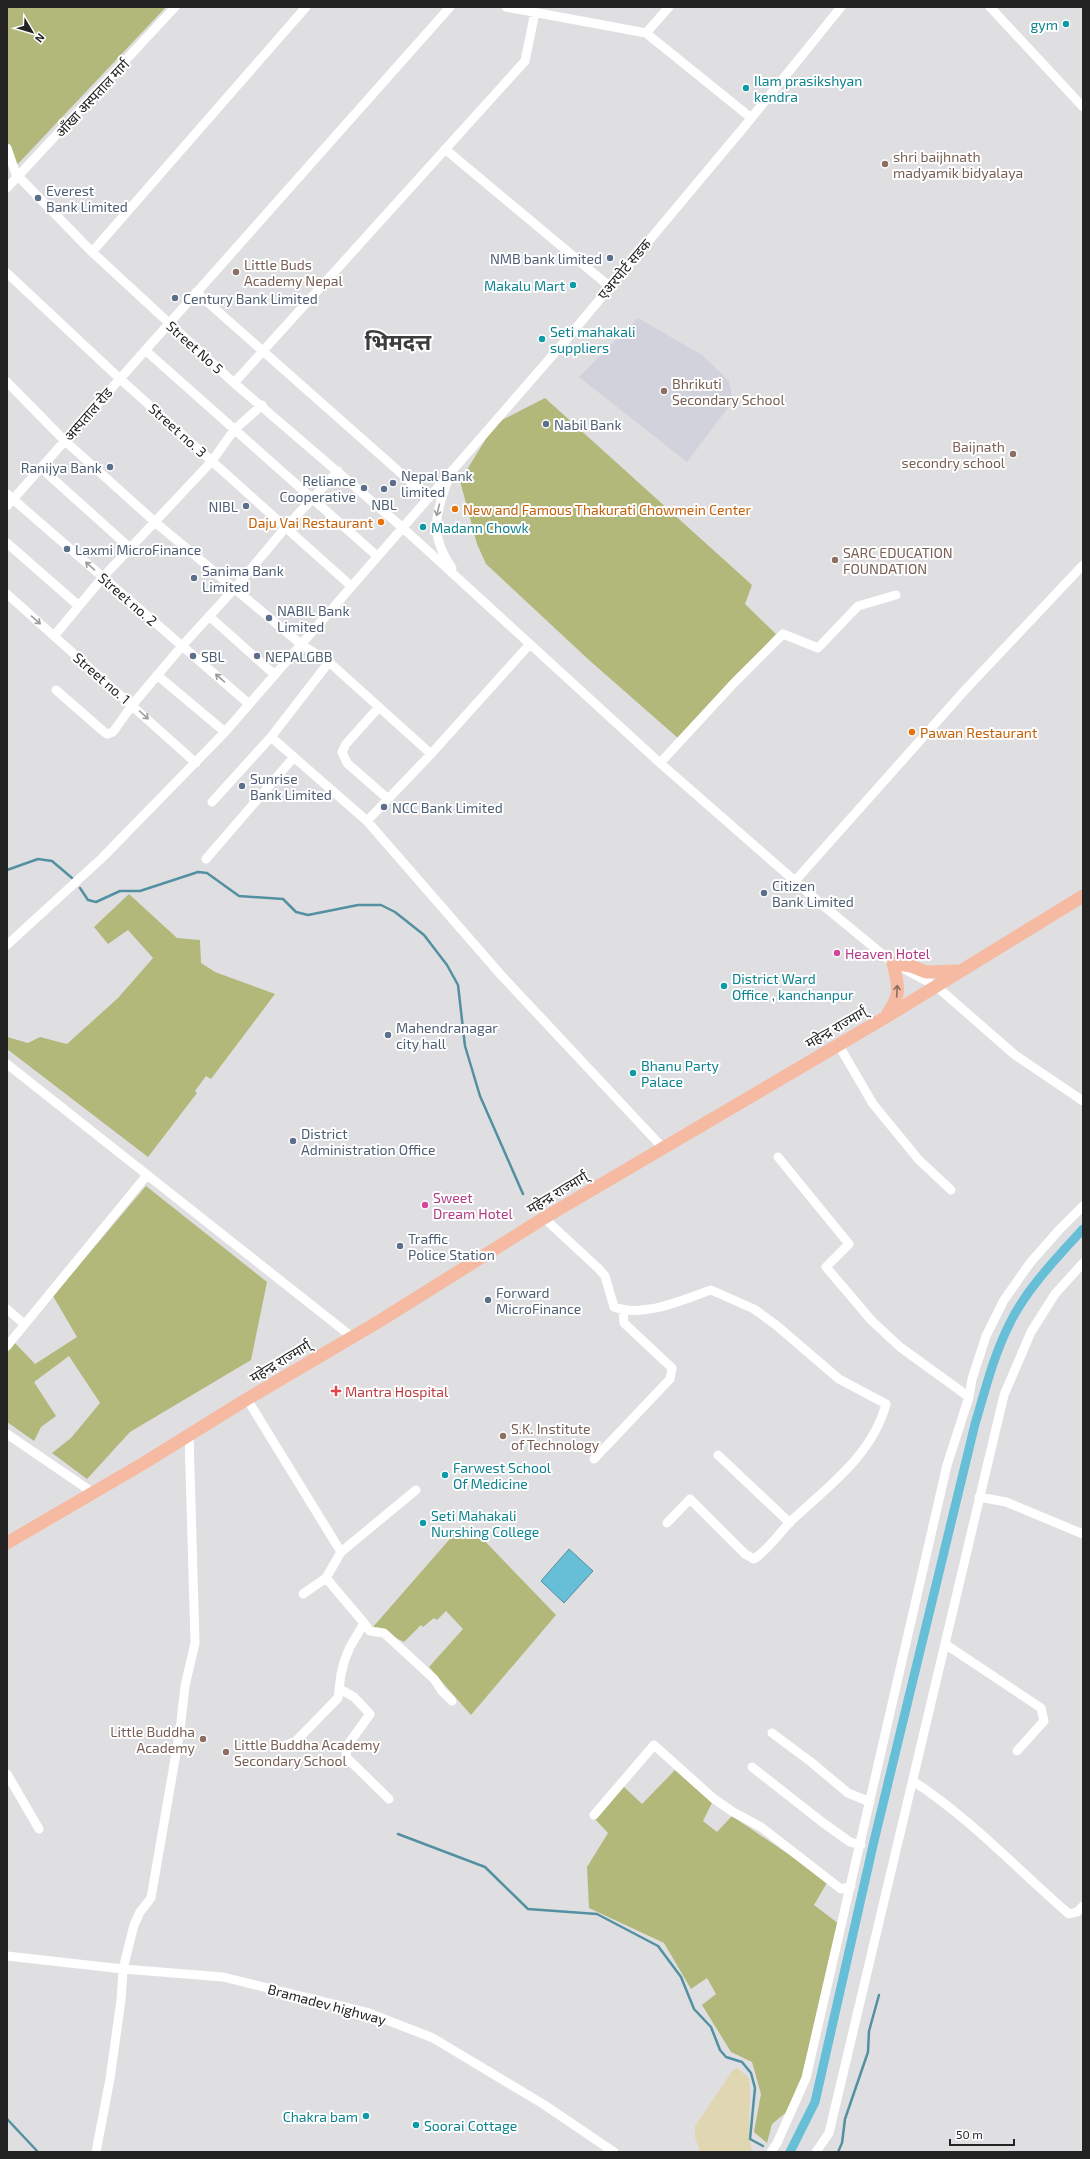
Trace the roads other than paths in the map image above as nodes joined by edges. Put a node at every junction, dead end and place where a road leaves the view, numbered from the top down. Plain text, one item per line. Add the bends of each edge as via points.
1 (175, 7) edge
2 (306, 7) edge
3 (450, 7) edge
4 (506, 7) edge
5 (669, 7) edge
6 (841, 7) edge
7 (990, 7) edge
8 (536, 12) junction
9 (646, 33) junction
10 (1083, 107) edge
11 (750, 117) junction
12 (7, 148) edge
13 (445, 149) junction
14 (18, 177) junction
15 (7, 188) edge
16 (92, 252) junction
17 (7, 273) edge
18 (609, 286) junction
19 (196, 292) junction
20 (169, 323) junction
21 (145, 350) junction
22 (263, 351) junction
23 (119, 378) junction
24 (7, 382) edge
25 (234, 383) junction
26 (262, 405) junction
27 (234, 430) junction
28 (65, 441) junction
29 (212, 460) junction
30 (41, 468) junction
31 (338, 471) junction
32 (450, 473) junction
33 (313, 498) junction
34 (429, 498) junction
35 (9, 500) edge
36 (155, 522) junction
37 (286, 527) junction
38 (403, 528) junction
39 (7, 544) edge
40 (130, 548) junction
41 (377, 556) junction
42 (1083, 564) edge
43 (103, 577) junction
44 (462, 582) junction
45 (351, 586) junction
46 (234, 590) junction
47 (7, 594) edge
48 (896, 596) dead end
49 (79, 606) junction
50 (209, 616) junction
51 (54, 636) junction
52 (302, 645) junction
53 (529, 645) junction
54 (182, 646) junction
55 (329, 662) junction
56 (157, 675) junction
57 (275, 675) junction
58 (56, 690) dead end
59 (133, 704) junction
60 (249, 704) junction
61 (379, 707) junction
62 (225, 732) junction
63 (271, 738) junction
64 (431, 754) junction
65 (294, 757) junction
66 (196, 763) junction
67 (660, 763) junction
68 (388, 799) junction
69 (212, 802) dead end
70 (367, 821) junction
71 (206, 859) dead end
72 (795, 882) junction
73 (1083, 896) edge
74 (7, 945) edge
75 (893, 963) junction
76 (963, 970) junction
77 (936, 986) junction
78 (886, 1017) junction
79 (838, 1044) junction
80 (7, 1064) edge
81 (1083, 1101) edge
82 (663, 1148) junction
83 (778, 1157) dead end
84 (147, 1175) junction
85 (951, 1190) dead end
86 (1083, 1206) edge
87 (544, 1218) junction
88 (1083, 1263) edge
89 (7, 1309) edge
90 (623, 1310) junction
91 (24, 1324) junction
92 (352, 1337) junction
93 (7, 1346) edge
94 (969, 1397) junction
95 (247, 1399) junction
96 (7, 1434) edge
97 (189, 1435) junction
98 (718, 1455) dead end
99 (594, 1459) dead end
100 (416, 1490) dead end
101 (92, 1492) junction
102 (979, 1497) junction
103 (667, 1523) dead end
104 (790, 1523) junction
105 (1083, 1534) edge
106 (7, 1543) edge
107 (341, 1552) junction
108 (326, 1578) junction
109 (303, 1594) dead end
110 (364, 1623) junction
111 (945, 1644) junction
112 (340, 1689) junction
113 (452, 1701) dead end
114 (772, 1733) dead end
115 (282, 1747) dead end
116 (1017, 1751) dead end
117 (752, 1767) dead end
118 (7, 1774) edge
119 (913, 1781) junction
120 (389, 1799) dead end
121 (870, 1802) junction
122 (594, 1815) dead end
123 (39, 1829) dead end
124 (861, 1845) junction
125 (851, 1886) junction
126 (1083, 1906) edge
127 (7, 1956) edge
128 (123, 1969) junction
129 (96, 2152) edge
130 (614, 2152) edge
131 (771, 2152) edge
132 (816, 2152) edge

1 - 14 street, आँखा अस्पताल मार्ग
2 - 16 street
3 - 19 street, अस्पताल रोड
4 - 8 street
5 - 9 street
6 - 11 street, एअरपोर्ट सडक
7 - 10 street
8 - 9 street
8 - 13 street via 526,61
9 - 11 street
11 - 18 street, एअरपोर्ट सडक
12 - 14 street, Street No 5
13 - 18 street
13 - 22 street
14 - 15 street, आँखा अस्पताल मार्ग
14 - 16 street, Street No 5
16 - 20 street, Street No 5
17 - 23 street, Street no. 3
18 - 32 street, एअरपोर्ट सडक
19 - 20 street, अस्पताल रोड
19 - 22 street
20 - 21 street, अस्पताल रोड
20 - 25 street, Street No 5
21 - 23 street, अस्पताल रोड
21 - 27 street
22 - 25 street
22 - 34 street
23 - 28 street, अस्पताल रोड
23 - 29 street, Street no. 3
24 - 28 street
25 - 26 street, Street No 5
26 - 27 street
26 - 31 street, Street No 5
27 - 29 street
27 - 33 street
28 - 30 street, अस्पताल रोड
28 - 36 street
29 - 36 street
29 - 37 street, Street no. 3
30 - 35 street, अस्पताल रोड
30 - 40 street
31 - 33 street
31 - 38 street, Street No 5
32 - 34 street, एअरपोर्ट सडक
32 -> 44 street via 436,515 436,526 442,553
33 - 37 street
33 - 41 street
34 - 38 street, एअरपोर्ट सडक
43 -> 35 street, Street no. 2
36 - 40 street
36 - 46 street
37 - 45 street, Street no. 3
37 - 46 street
38 - 41 street, एअरपोर्ट सडक
38 - 44 street, Street No 5
39 - 49 street
40 - 43 street
41 - 45 street, एअरपोर्ट सडक
42 - 72 street via 965,690
43 - 49 street
43 - 54 street, Street no. 2
44 - 53 street
45 - 52 street, एअरपोर्ट सडक
46 - 50 street
46 - 52 street
47 -> 51 street, Street no. 1
48 - 67 street via 858,606 818,648 783,634
49 - 51 street
50 - 54 street
50 - 57 street
51 - 59 street, Street no. 1
52 - 55 street
52 - 57 street, एअरपोर्ट सडक
53 - 64 street
53 - 67 street
54 - 56 street
60 -> 54 street, Street no. 2
55 - 61 street
55 - 63 street
56 - 59 street
56 - 62 street
57 - 60 street, एअरपोर्ट सडक
58 - 59 street via 107,734 113,732
59 -> 66 street, Street no. 1
60 - 62 street, एअरपोर्ट सडक
61 - 64 street
61 - 68 street via 342,752 347,763
62 - 66 street, एअरपोर्ट सडक
63 - 65 street
63 - 69 street
64 - 68 street
65 - 70 street
65 - 71 street
66 - 74 street, एअरपोर्ट सडक via 102,858
67 - 72 street
68 - 70 street
70 - 82 street via 501,975
72 - 75 street
73 - 76 highway, महेन्द्र राज्मार्ग्
75 - 76 highway via 926,972
75 - 77 street
78 -> 75 highway via 896,1002 899,990
76 - 77 highway, महेन्द्र राज्मार्ग्
77 - 78 highway, महेन्द्र राज्मार्ग्
77 - 81 street via 1015,1055
78 - 79 highway, महेन्द्र राज्मार्ग्
79 - 82 highway, महेन्द्र राज्मार्ग्
79 - 85 street via 873,1104 919,1160
80 - 84 street
82 - 87 highway, महेन्द्र राज्मार्ग्
83 - 94 street via 849,1244 826,1267 872,1321 900,1347
84 - 91 street
84 - 92 street
86 - 94 street via 1030,1263 1004,1300 986,1336
87 - 90 street via 599,1269 605,1276 614,1306
87 - 92 highway, महेन्द्र राज्मार्ग्
88 - 102 street via 1055,1294 1031,1332 1004,1395
89 - 91 street
90 - 99 street via 624,1323 672,1368 670,1379
90 - 104 street via 665,1307 711,1290 754,1309 839,1379 886,1404 882,1420 849,1469
91 - 93 street
92 - 95 highway, महेन्द्र राज्मार्ग्
94 - 121 street via 947,1465
95 - 97 highway, महेन्द्र राज्मार्ग्
95 - 107 street
96 - 101 street
97 - 101 highway, महेन्द्र राज्मार्ग्
97 - 128 street via 195,1643 185,1686 179,1737 151,1898 134,1925
98 - 104 street
100 - 107 street
101 - 106 highway, महेन्द्र राज्मार्ग्
102 - 105 street via 1006,1502
102 - 111 street
103 - 104 street via 690,1499 745,1554 754,1559 765,1552
107 - 108 street
108 - 109 street
108 - 110 street
110 - 112 street via 350,1646 341,1674
110 - 113 street via 370,1631 380,1632 389,1637 434,1679
111 - 116 street via 1041,1708 1044,1722
111 - 119 street
112 - 115 street via 338,1698 296,1741
112 - 120 street via 354,1697 370,1714 348,1746 346,1757
114 - 121 street via 848,1793
117 - 124 street via 850,1842
118 - 123 street
119 - 126 street via 944,1802 990,1840 1069,1914 1077,1912
119 - 132 street via 829,2133
121 - 124 street
122 - 125 street via 654,1745 713,1798 761,1827 841,1889
124 - 125 street
125 - 131 street via 806,2078
127 - 128 street, Bramadev highway
128 - 129 street via 110,2079
128 - 130 street, Bramadev highway via 223,1977 366,2012 412,2028 543,2104

